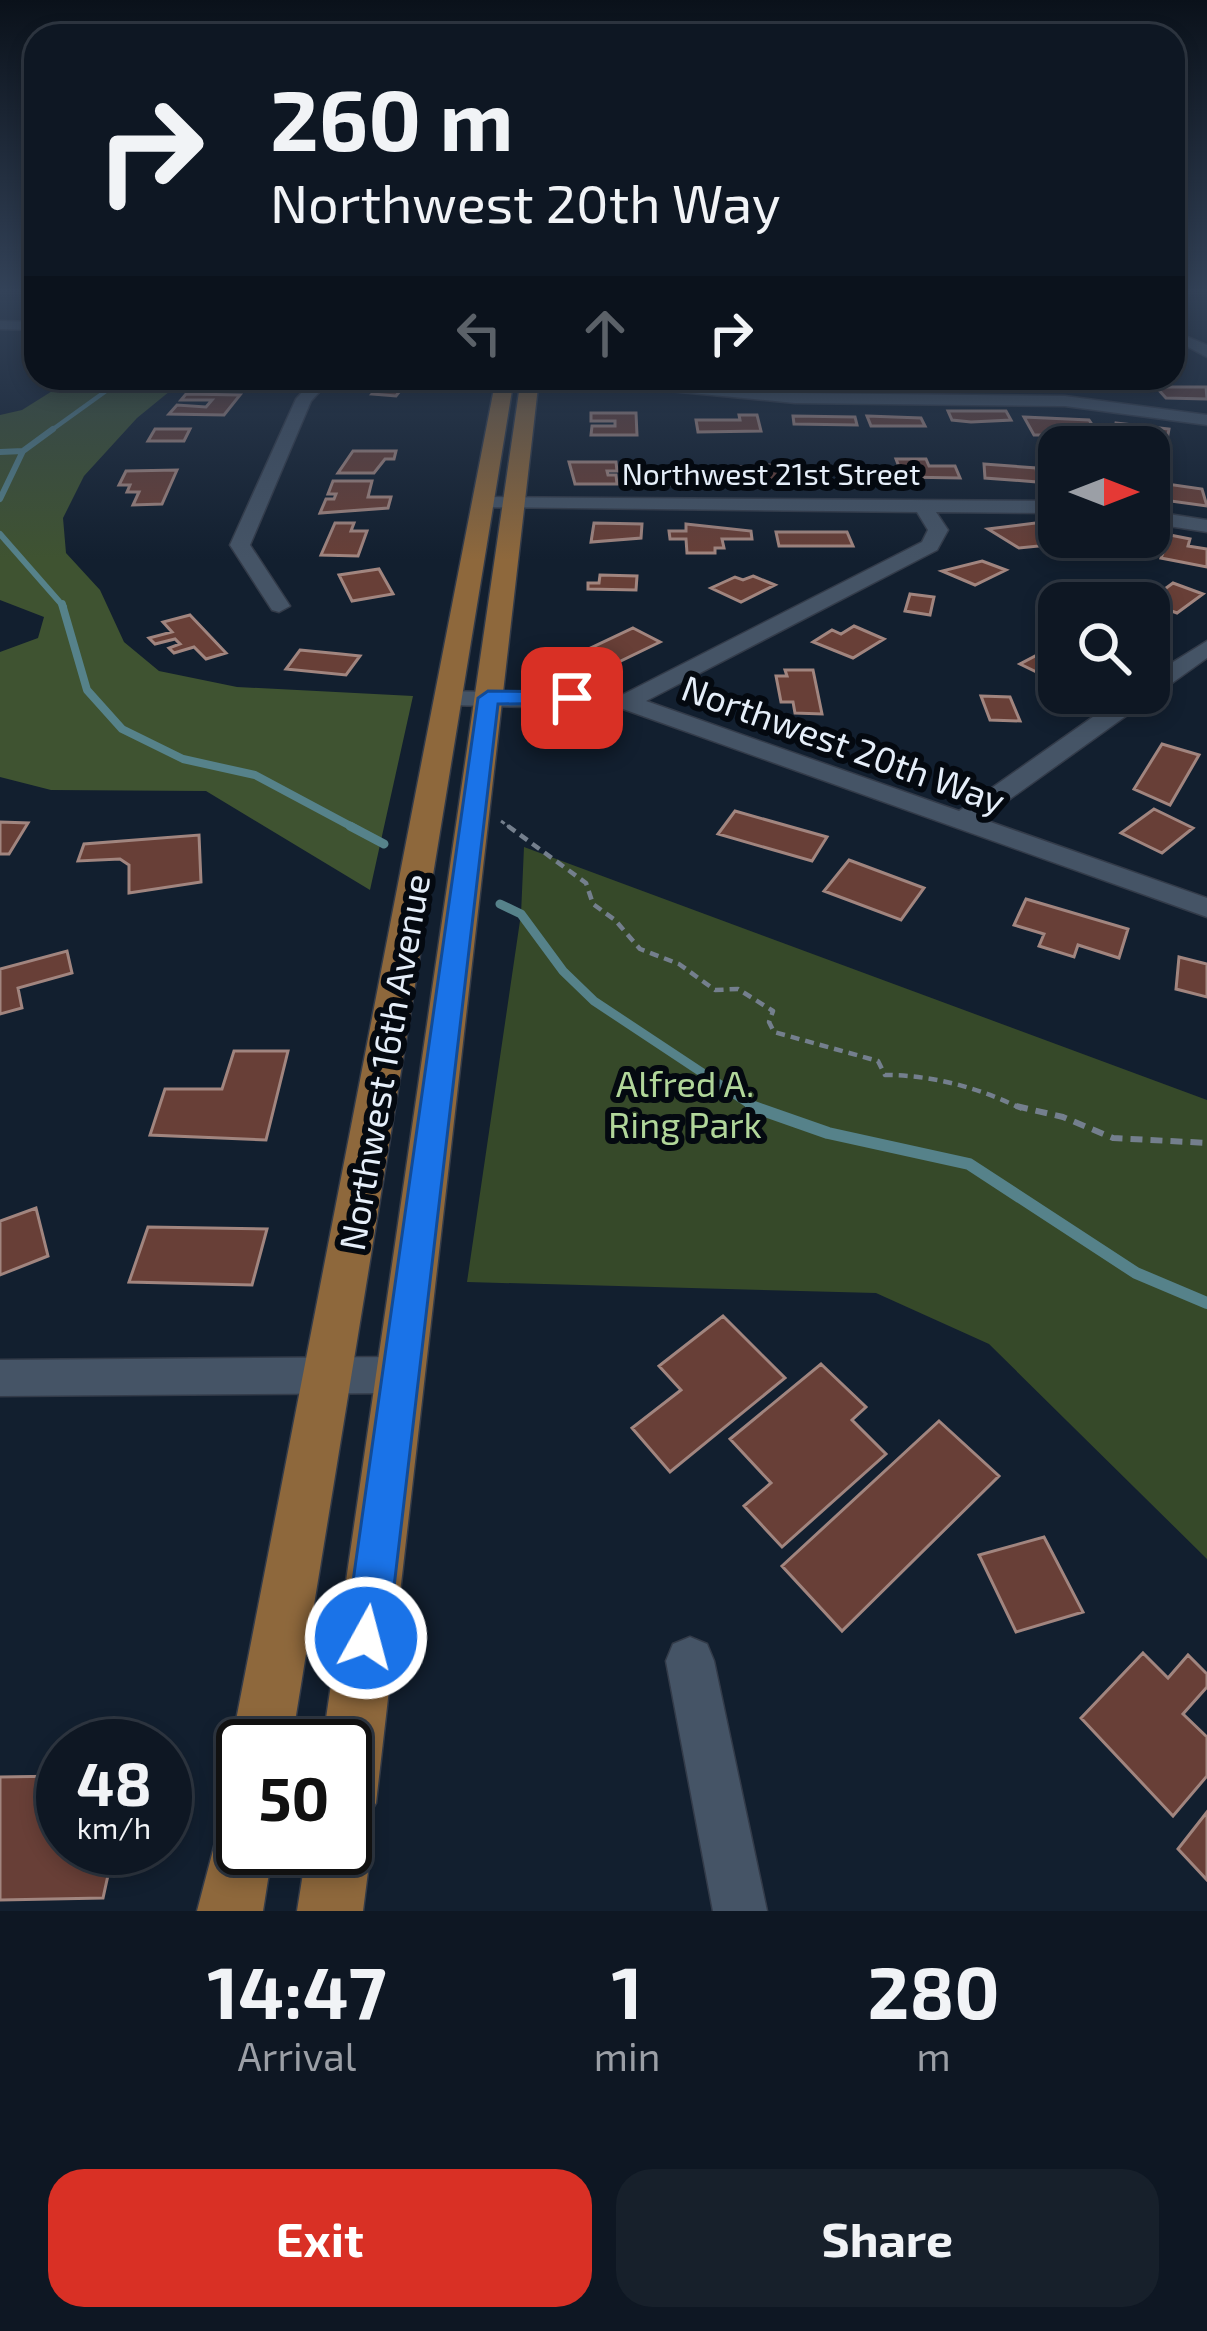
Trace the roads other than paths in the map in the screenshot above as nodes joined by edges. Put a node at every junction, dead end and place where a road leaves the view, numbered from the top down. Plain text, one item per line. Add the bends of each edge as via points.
1 (313, 390) edge
2 (504, 390) edge
3 (527, 390) edge
4 (826, 390) edge
5 (1207, 420) edge
6 (498, 503) junction
7 (922, 504) junction
8 (1038, 507) edge
9 (1170, 520) edge
10 (1207, 526) edge
11 (279, 606) dead end
12 (1207, 648) edge
13 (1170, 674) edge
14 (468, 698) junction
15 (626, 702) junction
16 (1114, 714) edge
17 (959, 824) junction
18 (1207, 908) edge
19 (404, 942) junction
20 (458, 943) junction
21 (329, 1375) junction
22 (399, 1376) junction
23 (0, 1378) edge
24 (690, 1661) dead end
25 (266, 1719) edge
26 (356, 1719) edge
27 (237, 1875) edge
28 (335, 1875) edge
29 (230, 1911) edge
30 (330, 1911) edge
31 (740, 1911) edge

1 - 11 street via 240,545
2 - 6 main road, Northwest 16th Avenue
3 - 6 main road, Northwest 16th Avenue
4 - 5 street via 1065,401
6 - 7 street, Northwest 21st Street
6 - 14 main road, Northwest 16th Avenue
7 - 8 street, Northwest 21st Street
7 - 15 street via 938,530 930,546
9 - 10 street
12 - 13 street
14 - 15 street, Northwest 20th Way
14 - 19 main road, Northwest 16th Avenue
14 - 20 main road, Northwest 16th Avenue
15 - 17 street, Northwest 20th Way
16 - 17 street
17 - 18 street, Northwest 20th Way
19 - 20 main road
19 - 21 main road, Northwest 16th Avenue
20 - 22 main road, Northwest 16th Avenue
21 - 22 street
21 - 23 street
21 - 25 main road, Northwest 16th Avenue
22 - 26 main road, Northwest 16th Avenue
24 - 31 street
27 - 29 main road
28 - 30 main road

